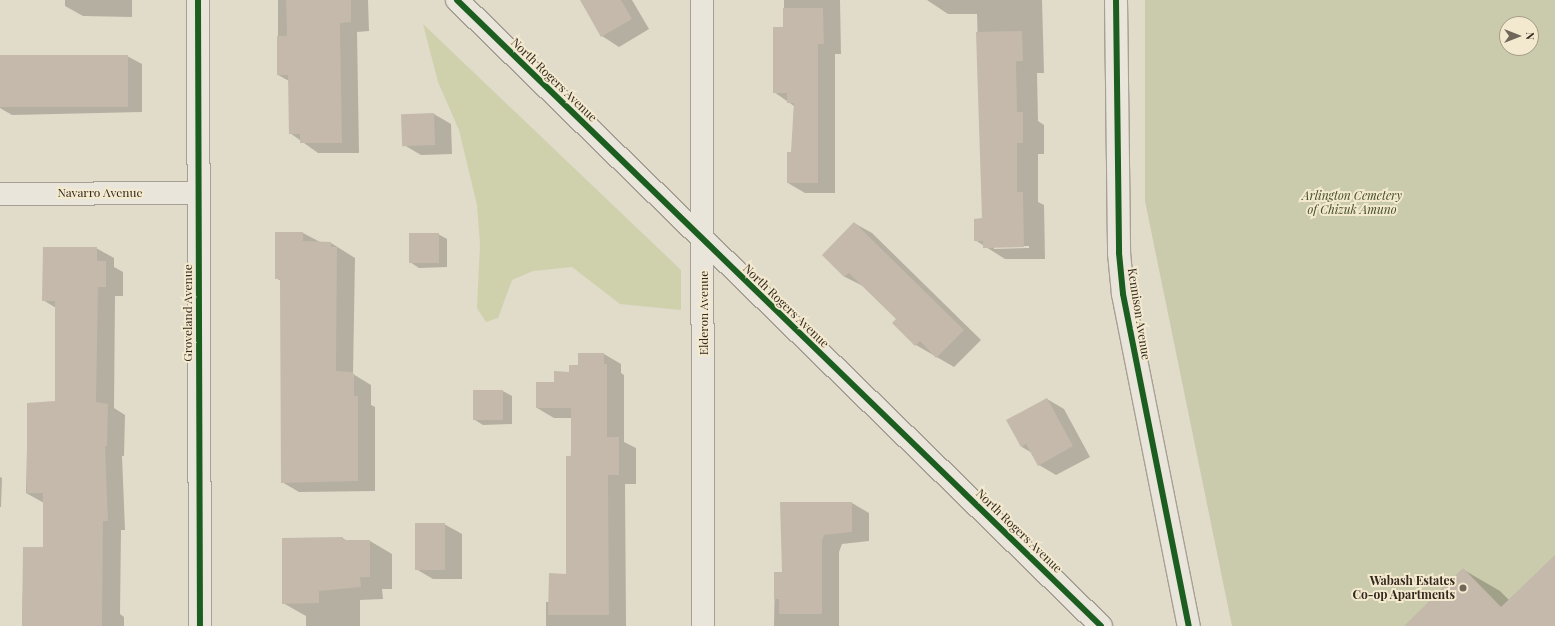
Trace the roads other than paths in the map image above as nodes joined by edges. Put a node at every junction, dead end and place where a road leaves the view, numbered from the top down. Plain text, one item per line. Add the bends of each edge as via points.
1 (198, 0) edge
2 (457, 0) edge
3 (702, 0) edge
4 (1116, 0) edge
5 (199, 193) junction
6 (0, 194) edge
7 (704, 242) junction
8 (200, 626) edge
9 (703, 626) edge
10 (1101, 626) edge
11 (1189, 626) edge

1 - 5 street, Groveland Avenue
2 - 7 street, North Rogers Avenue
3 - 7 street, Elderon Avenue
4 - 11 street, Kennison Avenue via 1119,253 1123,294
5 - 6 street, Navarro Avenue
5 - 8 street, Groveland Avenue
7 - 9 street, Elderon Avenue
7 - 10 street, North Rogers Avenue

